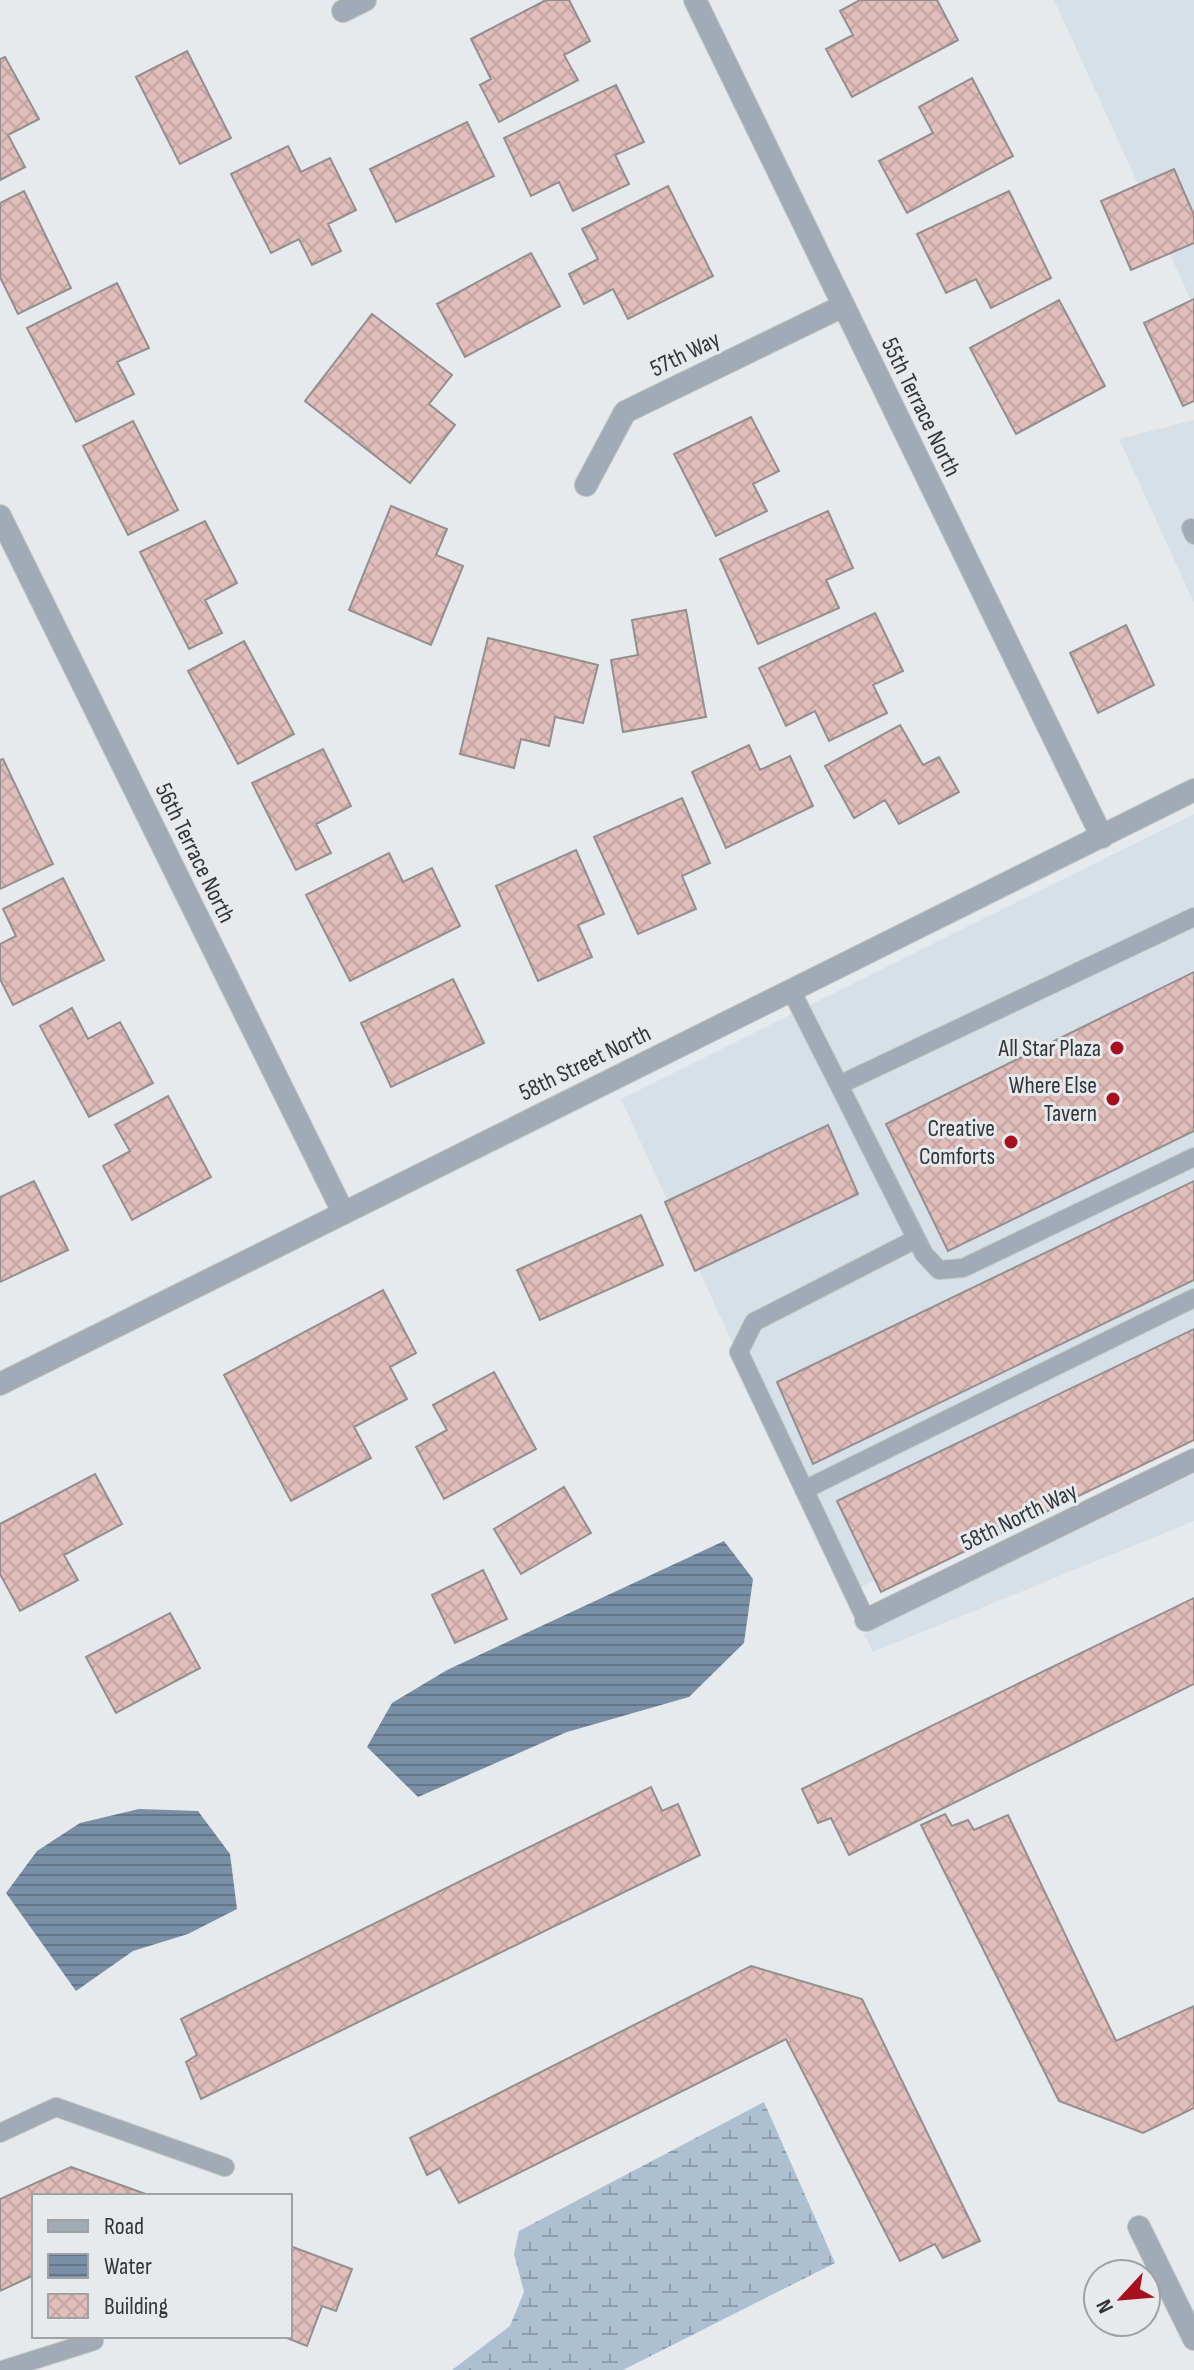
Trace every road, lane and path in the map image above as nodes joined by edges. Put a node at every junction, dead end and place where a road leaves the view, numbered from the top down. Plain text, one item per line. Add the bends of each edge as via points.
1 (365, 0) edge
2 (695, 0) edge
3 (343, 11) dead end
4 (843, 306) junction
5 (586, 485) dead end
6 (0, 516) edge
7 (1194, 790) edge
8 (1102, 837) junction
9 (1194, 917) edge
10 (791, 990) junction
11 (839, 1085) junction
12 (1194, 1157) edge
13 (343, 1212) junction
14 (916, 1239) junction
15 (1194, 1298) edge
16 (0, 1384) edge
17 (1194, 1460) edge
18 (804, 1490) junction
19 (866, 1620) joint
20 (0, 2133) edge
21 (225, 2167) dead end
22 (1139, 2227) dead end
23 (1194, 2339) edge
24 (94, 2341) dead end
25 (2, 2370) edge

1 - 3 street
2 - 4 street, 55th Terrace North
4 - 5 street, 57th Way via 625,412
4 - 8 street, 55th Terrace North
6 - 13 street, 56th Terrace North
7 - 8 street, 58th Street North
8 - 10 street, 58th Street North
9 - 11 lane
10 - 11 lane
10 - 13 street, 58th Street North
11 - 14 lane
12 - 14 lane via 963,1268 939,1270
13 - 16 street, 58th Street North
14 - 18 lane via 754,1322 739,1352
15 - 18 lane
17 - 19 street, 58th North Way
18 - 19 lane
20 - 21 lane via 56,2107
22 - 23 street
24 - 25 lane

